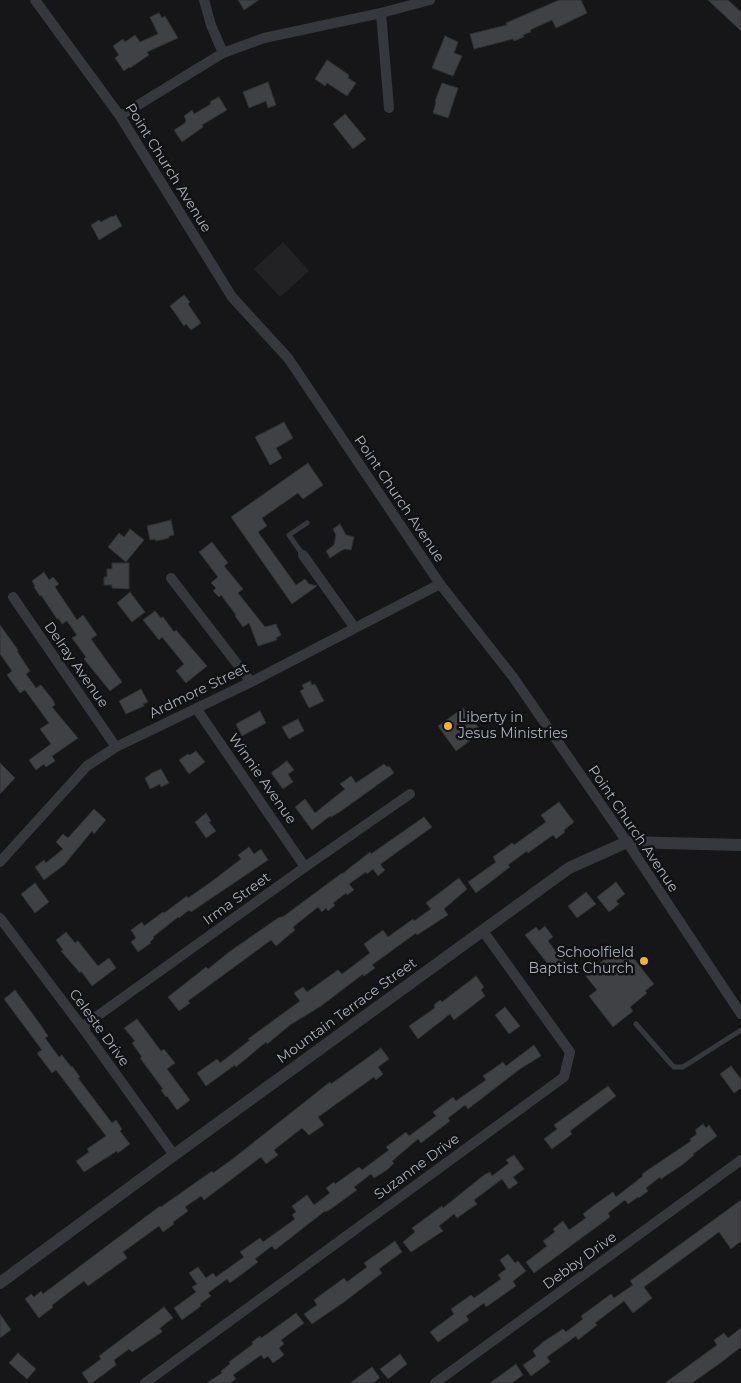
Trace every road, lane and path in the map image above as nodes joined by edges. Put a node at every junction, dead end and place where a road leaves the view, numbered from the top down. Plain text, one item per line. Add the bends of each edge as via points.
1 (35, 0) edge
2 (204, 0) edge
3 (430, 0) edge
4 (381, 13) junction
5 (223, 53) junction
6 (389, 108) dead end
7 (120, 116) junction
8 (307, 523) dead end
9 (304, 555) joint
10 (171, 578) dead end
11 (440, 584) junction
12 (13, 597) dead end
13 (355, 628) junction
14 (252, 682) junction
15 (196, 708) junction
16 (116, 747) junction
17 (410, 794) dead end
18 (627, 842) junction
19 (741, 845) edge
20 (1, 857) edge
21 (305, 867) junction
22 (0, 918) edge
23 (483, 931) junction
24 (741, 1014) edge
25 (636, 1024) dead end
26 (82, 1027) junction
27 (741, 1030) edge
28 (174, 1155) junction
29 (741, 1160) edge
30 (0, 1283) edge
31 (145, 1383) edge
32 (435, 1383) edge

1 - 7 street, Point Church Avenue
2 - 5 street
3 - 4 street
4 - 5 street via 264,38
4 - 6 street
5 - 7 street
7 - 11 street, Point Church Avenue via 232,297 288,358
8 - 9 lane via 289,535
9 - 13 street
10 - 14 street
11 - 13 street, Ardmore Street
11 - 18 street, Point Church Avenue via 513,677
12 - 16 street, Delray Avenue
13 - 14 street, Ardmore Street
14 - 15 street, Ardmore Street
15 - 16 street, Ardmore Street
15 - 21 street, Winnie Avenue
16 - 20 street, Ardmore Street via 87,766
17 - 21 street, Irma Street
18 - 19 street, Mountain Terrace Street
18 - 23 street, Mountain Terrace Street via 569,868
18 - 24 street, Point Church Avenue
21 - 26 street, Irma Street
22 - 26 street, Celeste Drive
23 - 28 street, Mountain Terrace Street
23 - 31 street, Suzanne Drive via 570,1052 564,1077
25 - 27 lane via 671,1064 683,1067
26 - 28 street, Celeste Drive
28 - 30 street, Mountain Terrace Street
29 - 32 street, Debby Drive

